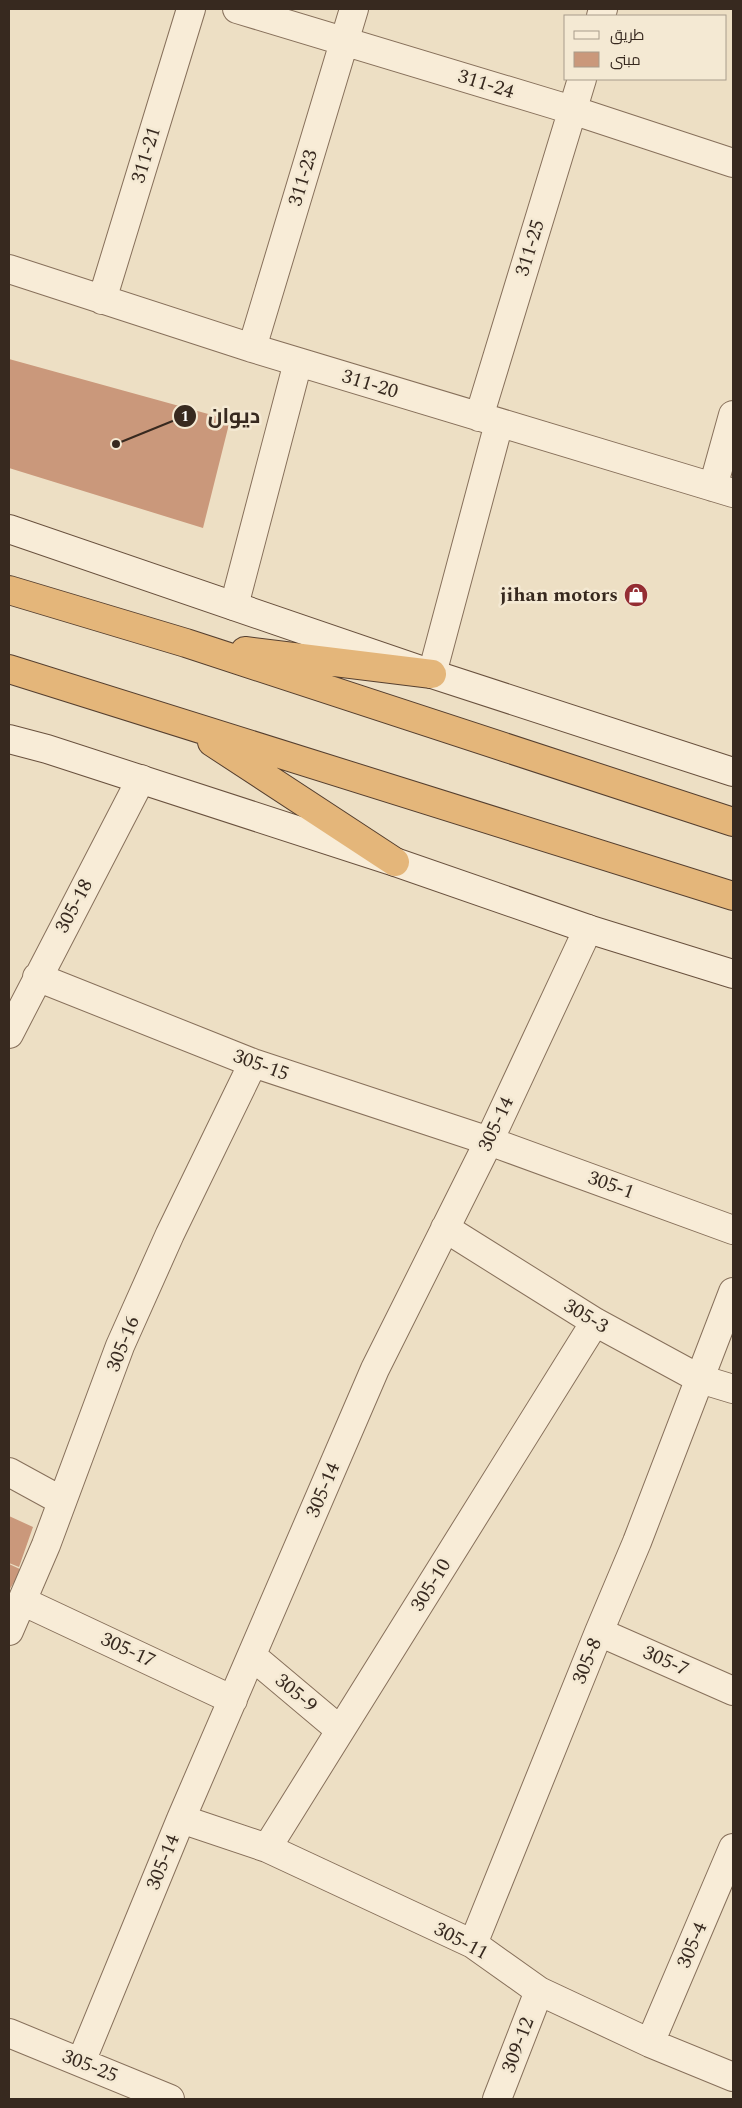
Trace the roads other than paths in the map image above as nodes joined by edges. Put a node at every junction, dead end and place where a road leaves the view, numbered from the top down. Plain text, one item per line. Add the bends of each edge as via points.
1 (191, 9) edge
2 (237, 9) edge
3 (354, 9) edge
4 (345, 40) junction
5 (582, 80) edge
6 (572, 110) junction
7 (733, 163) edge
8 (9, 269) edge
9 (102, 300) junction
10 (252, 348) junction
11 (298, 362) junction
12 (733, 415) edge
13 (489, 420) junction
14 (723, 490) edge
15 (9, 529) edge
16 (9, 590) edge
17 (234, 606) junction
18 (186, 643) junction
19 (9, 669) edge
20 (432, 674) junction
21 (183, 724) junction
22 (9, 739) edge
23 (733, 772) edge
24 (141, 780) junction
25 (733, 822) edge
26 (395, 862) junction
27 (733, 896) edge
28 (588, 929) junction
29 (733, 974) edge
30 (37, 977) junction
31 (9, 1034) edge
32 (252, 1063) junction
33 (489, 1141) junction
34 (445, 1228) junction
35 (733, 1230) edge
36 (733, 1292) edge
37 (595, 1322) junction
38 (700, 1379) junction
39 (733, 1389) edge
40 (9, 1472) edge
41 (62, 1501) junction
42 (22, 1601) junction
43 (9, 1631) edge
44 (599, 1632) junction
45 (252, 1656) junction
46 (733, 1691) edge
47 (234, 1700) junction
48 (340, 1730) junction
49 (181, 1819) junction
50 (267, 1848) junction
51 (733, 1848) edge
52 (473, 1944) junction
53 (539, 1991) junction
54 (9, 2033) edge
55 (650, 2043) junction
56 (82, 2062) junction
57 (733, 2077) edge
58 (170, 2099) edge
59 (497, 2099) edge

1 - 9 street, 311-21
2 - 4 street, 311-24
3 - 4 street, 311-23
4 - 6 street, 311-24
4 - 10 street, 311-23
5 - 6 street, 311-25
6 - 7 street, 311-24
6 - 13 street, 311-25
8 - 9 street, 311-20
9 - 10 street, 311-20
10 - 11 street, 311-20
11 - 13 street, 311-20
11 - 17 street
12 - 14 street
13 - 14 street, 311-20
13 - 20 street, 311-25
15 - 17 street
16 - 18 highway
17 - 20 street
18 - 20 highway
18 - 25 highway
19 - 21 highway
20 - 23 street
21 - 26 highway
21 - 27 highway
22 - 24 street
24 - 26 street
24 - 30 street, 305-18
26 - 28 street
28 - 29 street
28 - 33 street, 305-14
30 - 31 street, 305-18
30 - 32 street, 305-15
32 - 33 street, 305-15
32 - 41 street, 305-16 via 120,1346
33 - 34 street, 305-14
33 - 35 street, 305-1
34 - 37 street, 305-3
34 - 45 street, 305-14 via 375,1369
36 - 38 street, 305-8
37 - 38 street, 305-3
37 - 48 street, 305-10
38 - 39 street, 305-3
38 - 44 street, 305-8
40 - 41 street
41 - 42 street, 305-16
42 - 43 street, 305-16
42 - 47 street, 305-17
44 - 46 street, 305-7
44 - 52 street, 305-8
45 - 47 street, 305-14
45 - 48 street, 305-9
47 - 49 street, 305-14
48 - 50 street, 305-10
49 - 50 street, 305-11
49 - 56 street, 305-14
50 - 52 street, 305-11
51 - 55 street, 305-4
52 - 53 street, 305-11
53 - 55 street, 305-11
53 - 59 street, 309-12
54 - 56 street, 305-25
55 - 57 street, 305-11
56 - 58 street, 305-25

